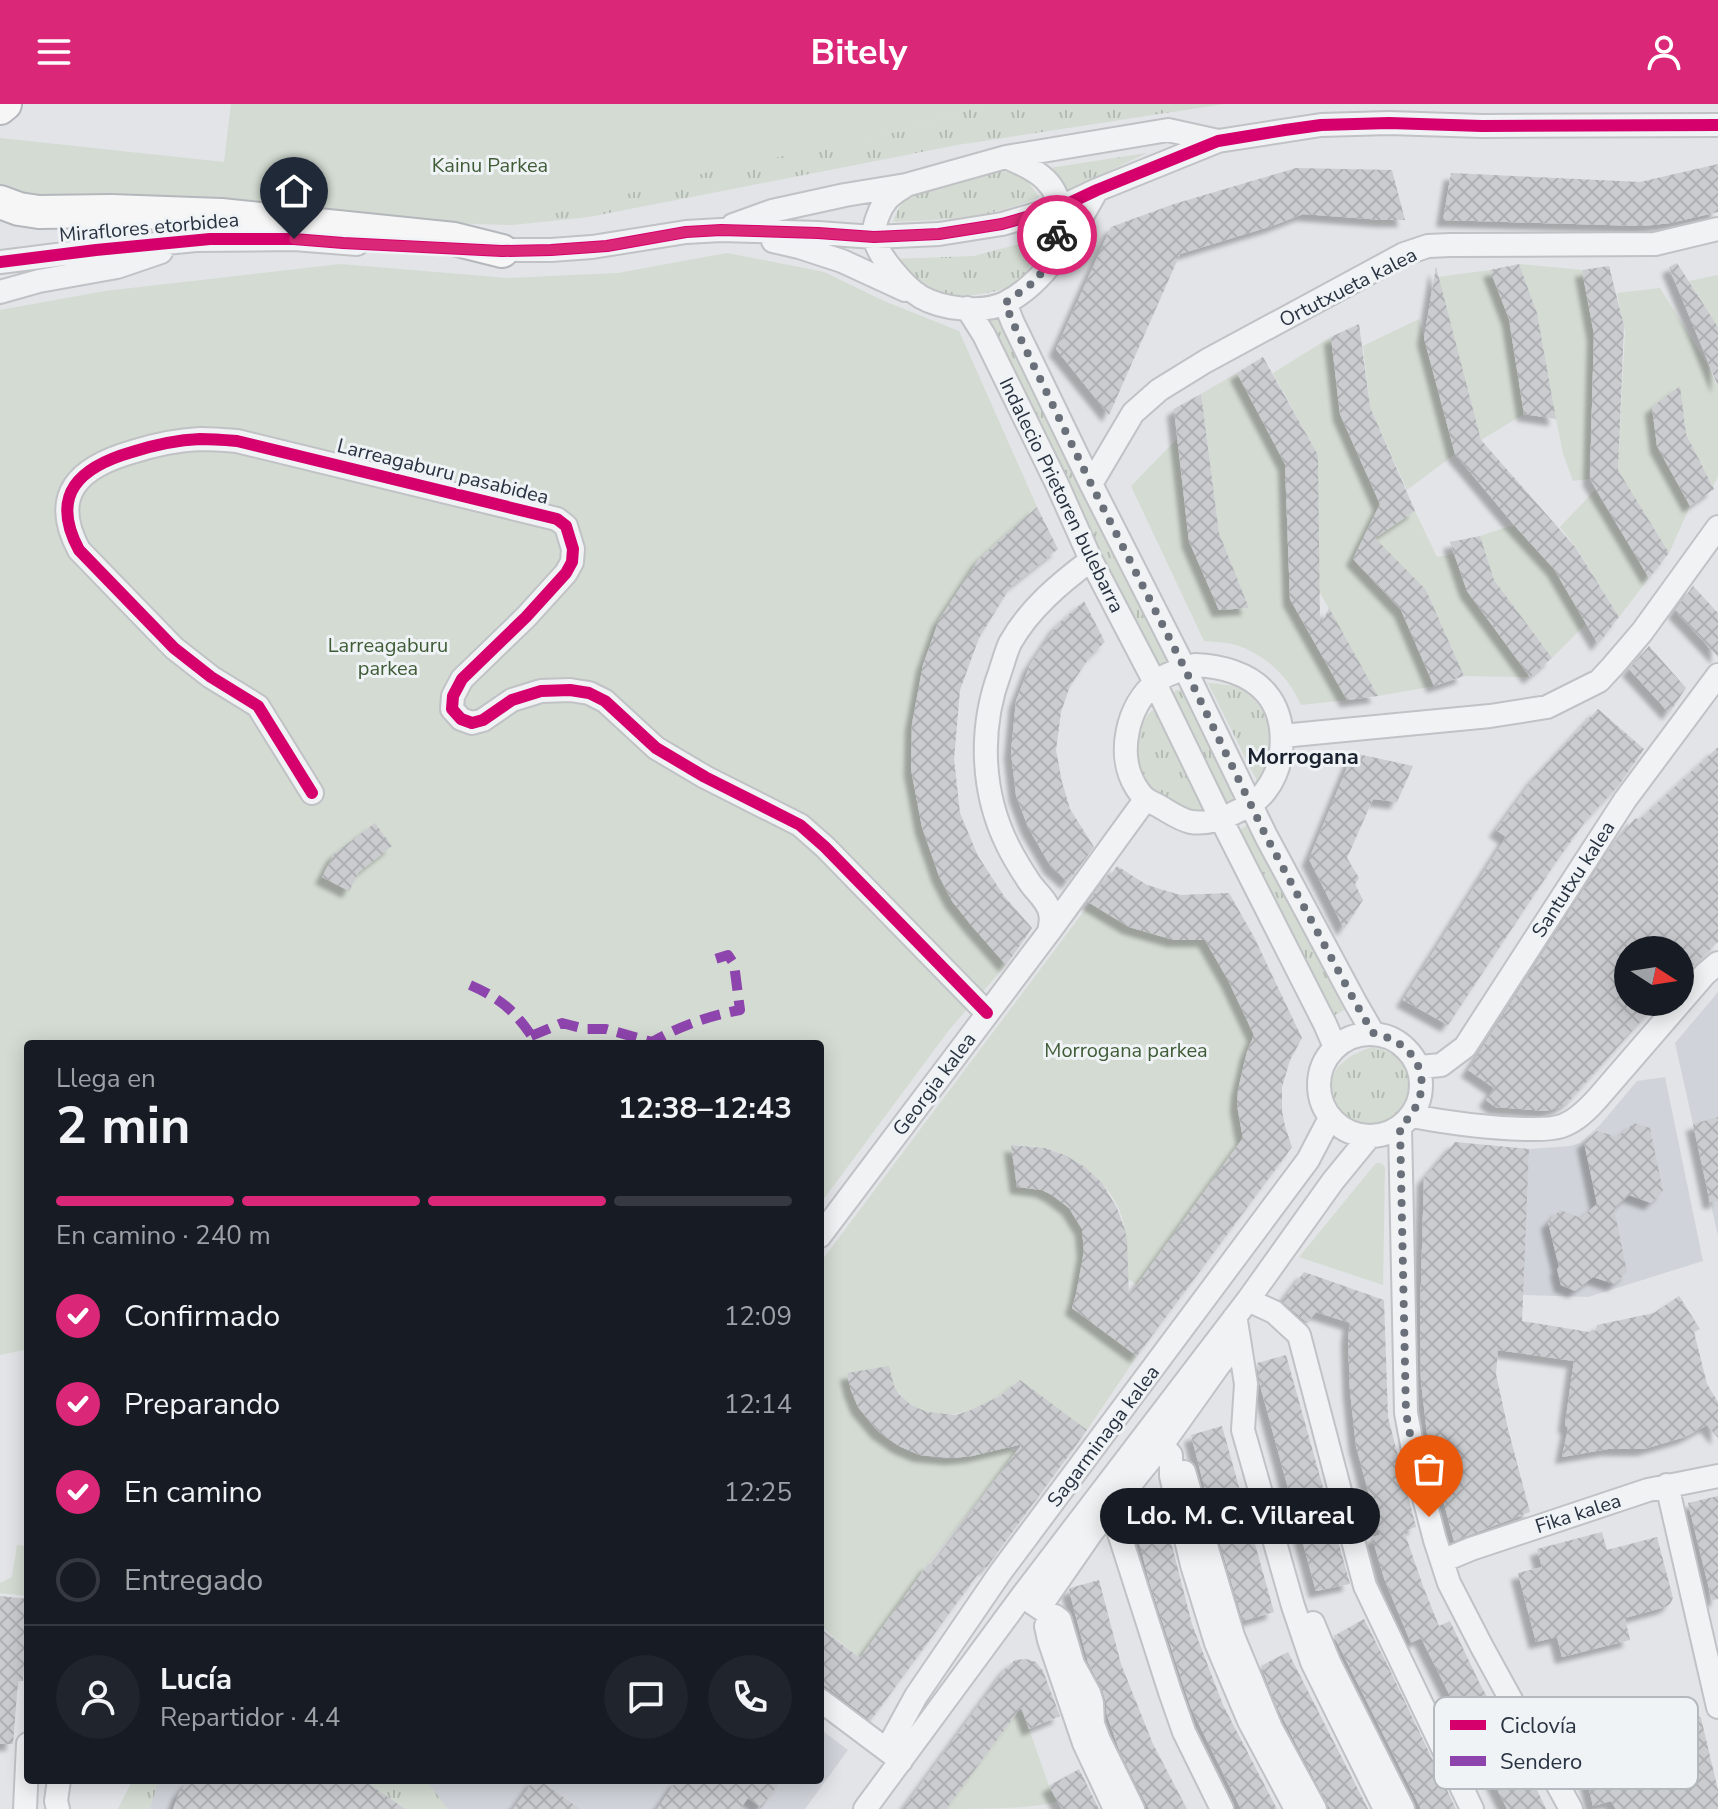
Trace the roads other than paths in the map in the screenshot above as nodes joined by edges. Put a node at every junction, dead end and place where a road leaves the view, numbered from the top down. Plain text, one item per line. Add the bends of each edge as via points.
1 (5, 104) edge
2 (0, 108) edge
3 (1718, 125) edge
4 (1218, 141) junction
5 (1006, 157) junction
6 (906, 185) junction
7 (1097, 190) junction
8 (0, 202) edge
9 (1061, 207) junction
10 (1718, 229) edge
11 (721, 230) junction
12 (874, 237) junction
13 (196, 240) junction
14 (502, 251) junction
15 (1, 263) edge
16 (1046, 268) junction
17 (0, 292) edge
18 (919, 296) junction
19 (1005, 303) junction
20 (967, 308) junction
21 (1091, 484) junction
22 (1718, 527) edge
23 (1091, 560) junction
24 (1185, 669) junction
25 (1718, 675) edge
26 (1154, 683) junction
27 (1282, 736) junction
28 (312, 793) dead end
29 (1145, 800) junction
30 (1251, 804) junction
31 (1221, 819) junction
32 (1076, 894) junction
33 (1043, 899) junction
34 (1049, 932) junction
35 (1718, 963) edge
36 (987, 1013) junction
37 (1373, 1033) junction
38 (1335, 1047) junction
39 (1420, 1067) junction
40 (1330, 1118) junction
41 (1406, 1122) junction
42 (1369, 1137) junction
43 (824, 1231) edge
44 (1245, 1320) junction
45 (1245, 1411) junction
46 (1167, 1450) junction
47 (1718, 1476) edge
48 (1667, 1485) junction
49 (1111, 1508) junction
50 (1442, 1561) junction
51 (1038, 1606) junction
52 (1509, 1697) edge
53 (824, 1703) edge
54 (1718, 1707) edge
55 (1434, 1730) edge
56 (901, 1761) junction
57 (26, 1784) edge
58 (58, 1784) edge
59 (1462, 1789) edge
60 (1560, 1789) edge
61 (25, 1809) edge
62 (58, 1809) edge
63 (865, 1809) edge
64 (1115, 1809) edge
65 (1133, 1809) edge
66 (1222, 1809) edge
67 (1296, 1809) edge
68 (1315, 1809) edge
69 (1385, 1809) edge
70 (1403, 1809) edge
71 (1472, 1809) edge
72 (1571, 1809) edge

1 - 2 highway
3 - 4 street, Miraflores etorbidea via 1356,123
4 - 5 street, Miraflores etorbidea via 1168,130
4 - 7 street, Miraflores etorbidea
5 - 6 street, Miraflores etorbidea
5 - 9 street via 1049,181
6 - 11 street, Miraflores etorbidea via 772,211
6 - 12 street via 885,201
7 - 9 street, Miraflores etorbidea
7 - 16 street
8 - 14 highway via 39,212 221,215 454,239
9 - 12 street, Miraflores etorbidea via 1002,224
9 - 16 street
10 - 21 street, Ortutxueta kalea via 1655,244 1428,246 1404,254 1159,390 1133,413
11 - 12 street, Miraflores etorbidea
11 - 14 street, Miraflores etorbidea via 607,246
11 - 18 street, Miraflores etorbidea via 842,261
12 - 18 street, Miraflores etorbidea via 889,268
13 - 14 street, Miraflores etorbidea via 294,239
13 - 15 street, Miraflores etorbidea
13 - 17 street via 117,267
16 - 19 street
18 - 20 street, Miraflores etorbidea
19 - 20 street, Miraflores etorbidea
19 - 21 street, Indalecio Prietoren bulebarra
20 - 23 street, Indalecio Prietoren bulebarra
21 - 24 street, Indalecio Prietoren bulebarra
22 - 27 street via 1642,632 1599,681 1547,707
23 - 26 street, Indalecio Prietoren bulebarra
23 - 33 street via 1035,609 1010,644 986,726 994,807 1008,845
24 - 26 street
24 - 27 street via 1226,669 1250,679 1267,694
24 - 30 street, Indalecio Prietoren bulebarra
25 - 39 street, Santutxu kalea via 1625,800 1465,1047 1441,1065
26 - 29 street via 1135,709 1126,748 1127,768
26 - 31 street, Indalecio Prietoren bulebarra
27 - 30 street via 1274,775
28 - 36 street, Larreagaburu pasabidea via 258,706 174,648 79,550 67,514 76,483 89,469 156,445 237,441 557,519 571,536 572,562 566,573 462,679 452,709 472,723 512,700 541,691 570,690 605,701 656,748 800,825
29 - 31 street via 1190,822
29 - 32 street, Georgia kalea
30 - 31 street
30 - 37 street, Indalecio Prietoren bulebarra
31 - 38 street, Indalecio Prietoren bulebarra
32 - 33 street
32 - 34 street, Georgia kalea
33 - 34 street via 1050,913
34 - 36 street, Georgia kalea
35 - 41 street via 1585,1112 1566,1125 1551,1129
36 - 43 street, Georgia kalea
37 - 38 street
37 - 39 street via 1402,1044
38 - 40 street via 1320,1074 1319,1089
39 - 41 street via 1419,1103
40 - 42 street via 1345,1130
40 - 56 street, Sagarminaga kalea via 1308,1160 1000,1573 916,1696 893,1738
41 - 42 street via 1388,1134
41 - 50 street via 1406,1413
42 - 44 street, Sagarminaga kalea via 1333,1181
44 - 45 street
44 - 46 street
44 - 51 street, Sagarminaga kalea
44 - 55 street via 1274,1312 1299,1335 1365,1586
45 - 69 street via 1243,1430 1312,1662
45 - 70 street via 1254,1417 1304,1602
46 - 49 street
46 - 67 street via 1216,1643 1249,1721
46 - 68 street via 1185,1473 1237,1648 1271,1728
47 - 48 street, Fika kalea
48 - 50 street, Fika kalea
48 - 54 street
49 - 51 street
49 - 66 street via 1184,1732
50 - 52 street
51 - 56 street, Sagarminaga kalea
51 - 64 street via 1084,1743
51 - 65 street via 1060,1620 1073,1664 1089,1693 1099,1740
53 - 56 street
56 - 63 street, Sagarminaga kalea
57 - 61 street
58 - 62 street
59 - 71 street
60 - 72 street

